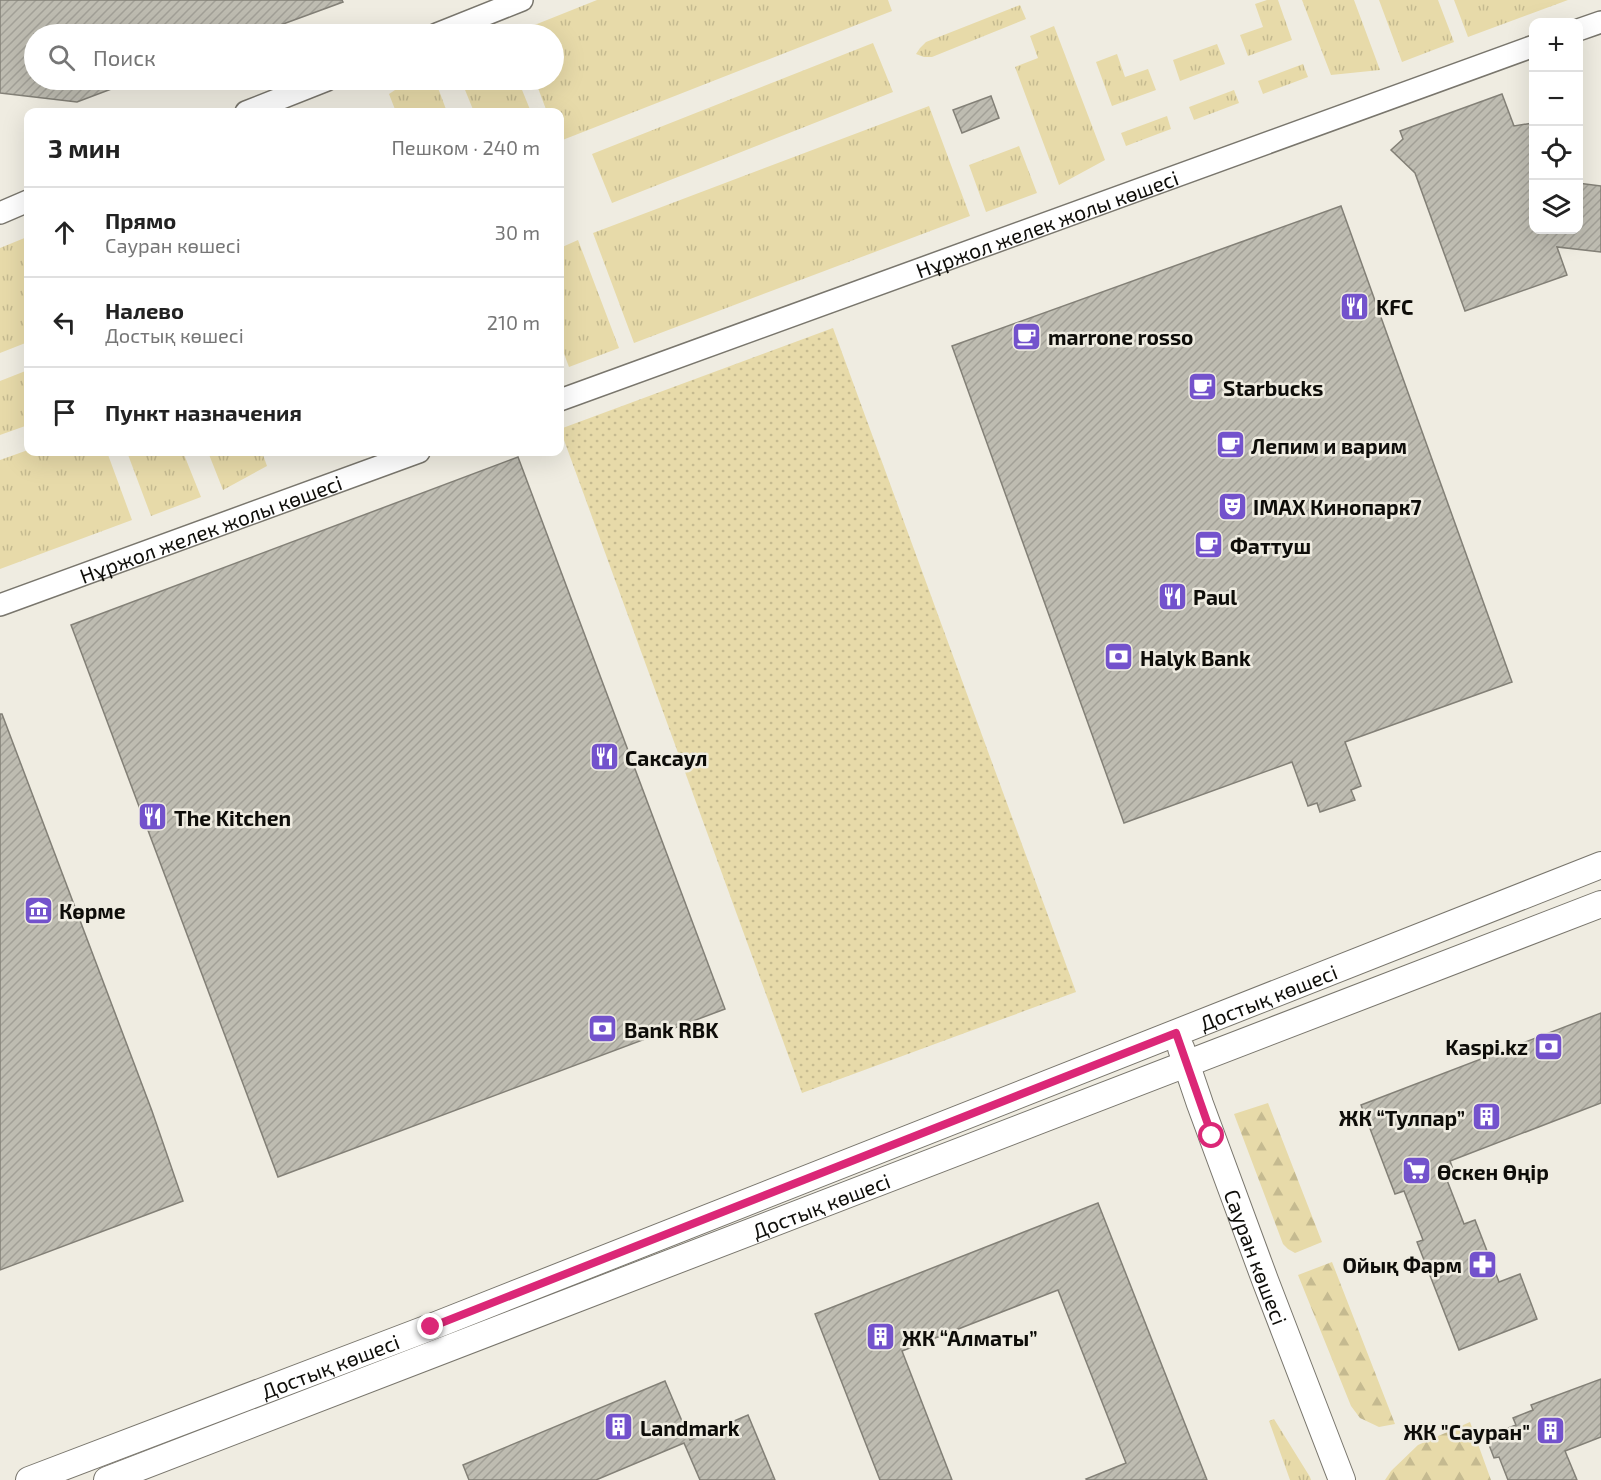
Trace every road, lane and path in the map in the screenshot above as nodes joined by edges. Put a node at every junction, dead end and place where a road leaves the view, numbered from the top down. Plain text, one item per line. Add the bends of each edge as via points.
1 (522, 0) edge
2 (1601, 22) edge
3 (462, 24) edge
4 (1583, 28) edge
5 (1529, 47) edge
6 (302, 90) edge
7 (256, 108) edge
8 (24, 203) edge
9 (0, 213) edge
10 (564, 399) edge
11 (408, 456) edge
12 (0, 604) edge
13 (1601, 865) edge
14 (1601, 904) edge
15 (1176, 1033) junction
16 (1186, 1065) junction
17 (29, 1480) edge
18 (107, 1480) edge
19 (1342, 1480) edge

1 - 3 street
2 - 4 street
5 - 10 street, Нұржол желек жолы көшесі
6 - 7 street
8 - 9 street
11 - 12 street, Нұржол желек жолы көшесі
13 - 15 street, Достық көшесі
14 - 16 street, Достық көшесі
15 - 16 street, Сауран көшесі
15 - 17 street, Достық көшесі via 431,1327
16 - 18 street, Достық көшесі
16 - 19 street, Сауран көшесі

